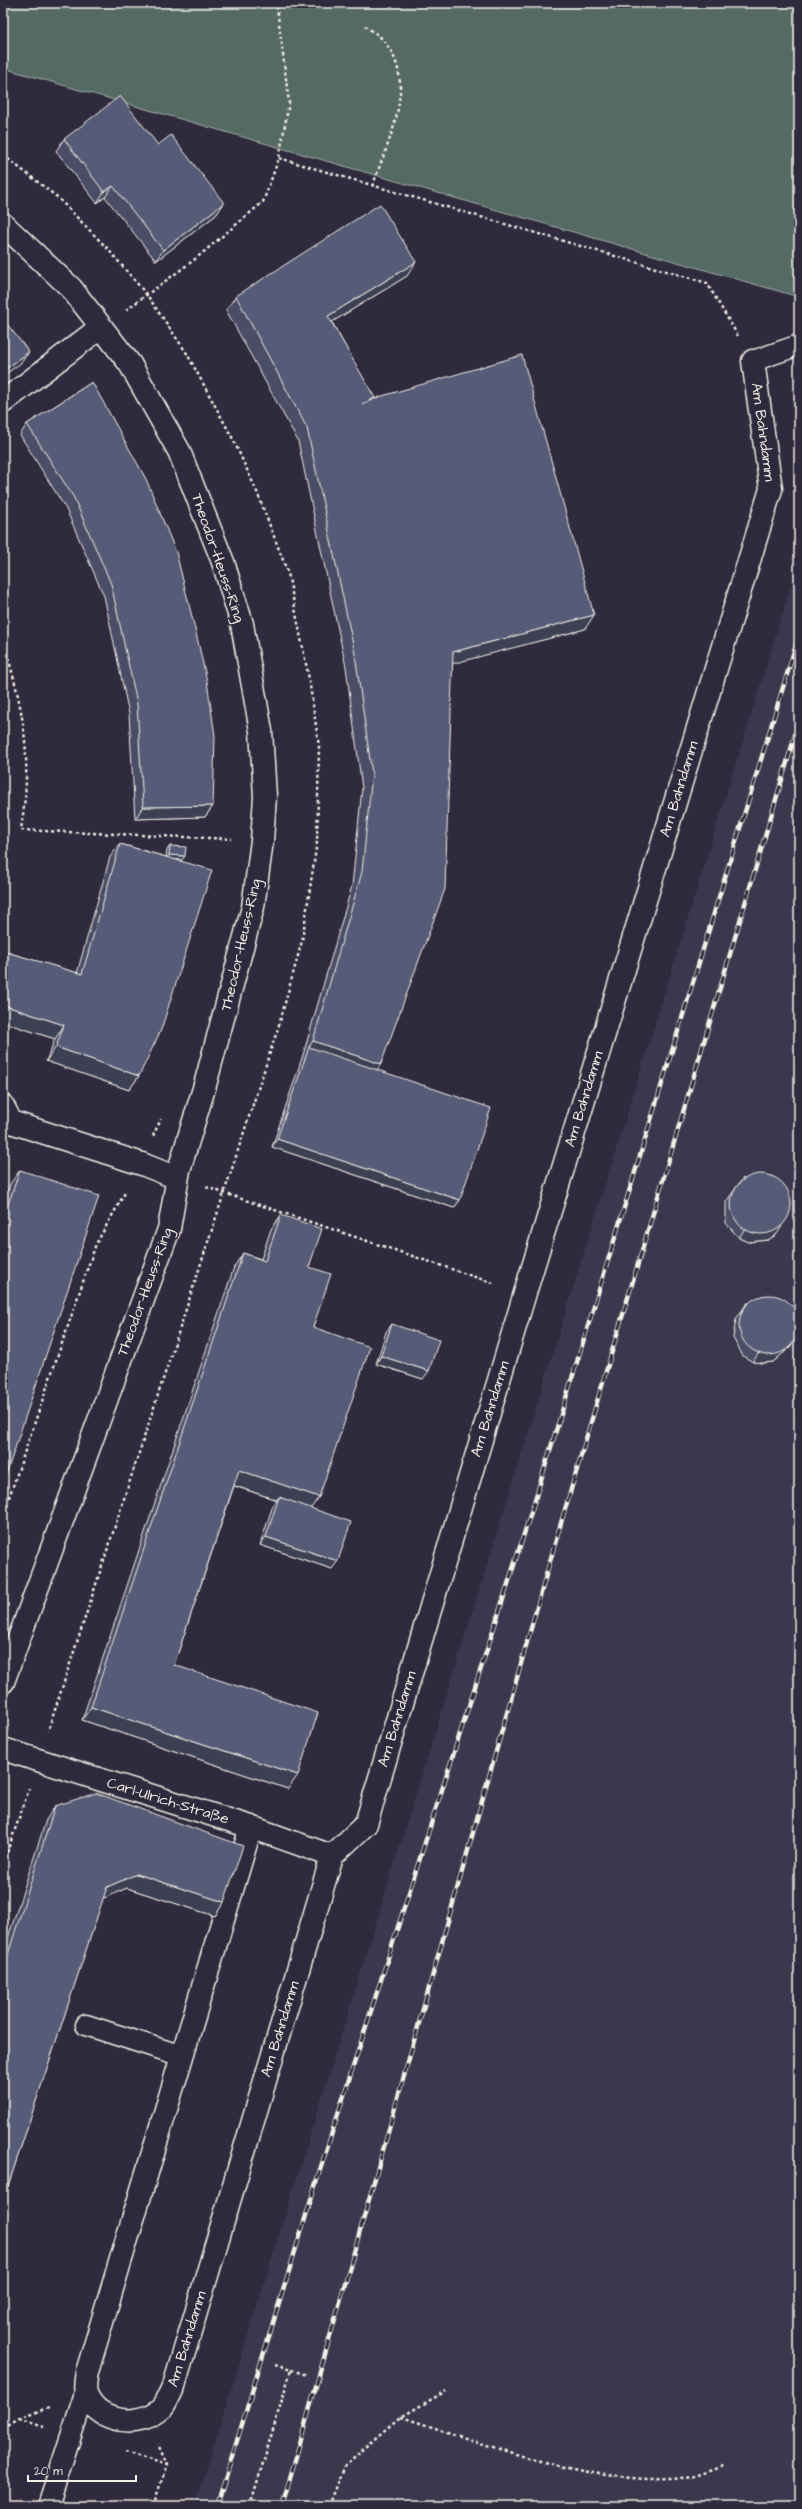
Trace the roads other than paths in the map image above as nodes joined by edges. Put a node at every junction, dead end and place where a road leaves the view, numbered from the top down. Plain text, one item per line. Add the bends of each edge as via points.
1 (3, 224) edge
2 (101, 327) junction
3 (799, 344) edge
4 (753, 361) joint
5 (3, 402) edge
6 (6, 1119) edge
7 (177, 1178) junction
8 (3, 1682) edge
9 (3, 1749) edge
10 (251, 1827) junction
11 (332, 1856) junction
12 (86, 2025) dead end
13 (182, 2056) junction
14 (85, 2393) junction
15 (48, 2506) edge

1 - 2 street, Theodor-Heuss-Ring via 71,288
2 - 5 street
2 - 7 street, Theodor-Heuss-Ring via 130,364 179,451 225,568 242,624 262,731 262,841 253,906
3 - 4 lane
4 - 11 street, Am Bahndamm via 771,489 366,1824
6 - 7 street
7 - 8 street, Theodor-Heuss-Ring via 169,1229
9 - 10 street, Carl-Ulrich-Straße
10 - 11 street, Carl-Ulrich-Straße
10 - 13 street
11 - 14 street, Am Bahndamm via 174,2386 163,2407 147,2419 129,2422 108,2416 95,2407
12 - 13 lane
13 - 14 street via 86,2372
14 - 15 lane

